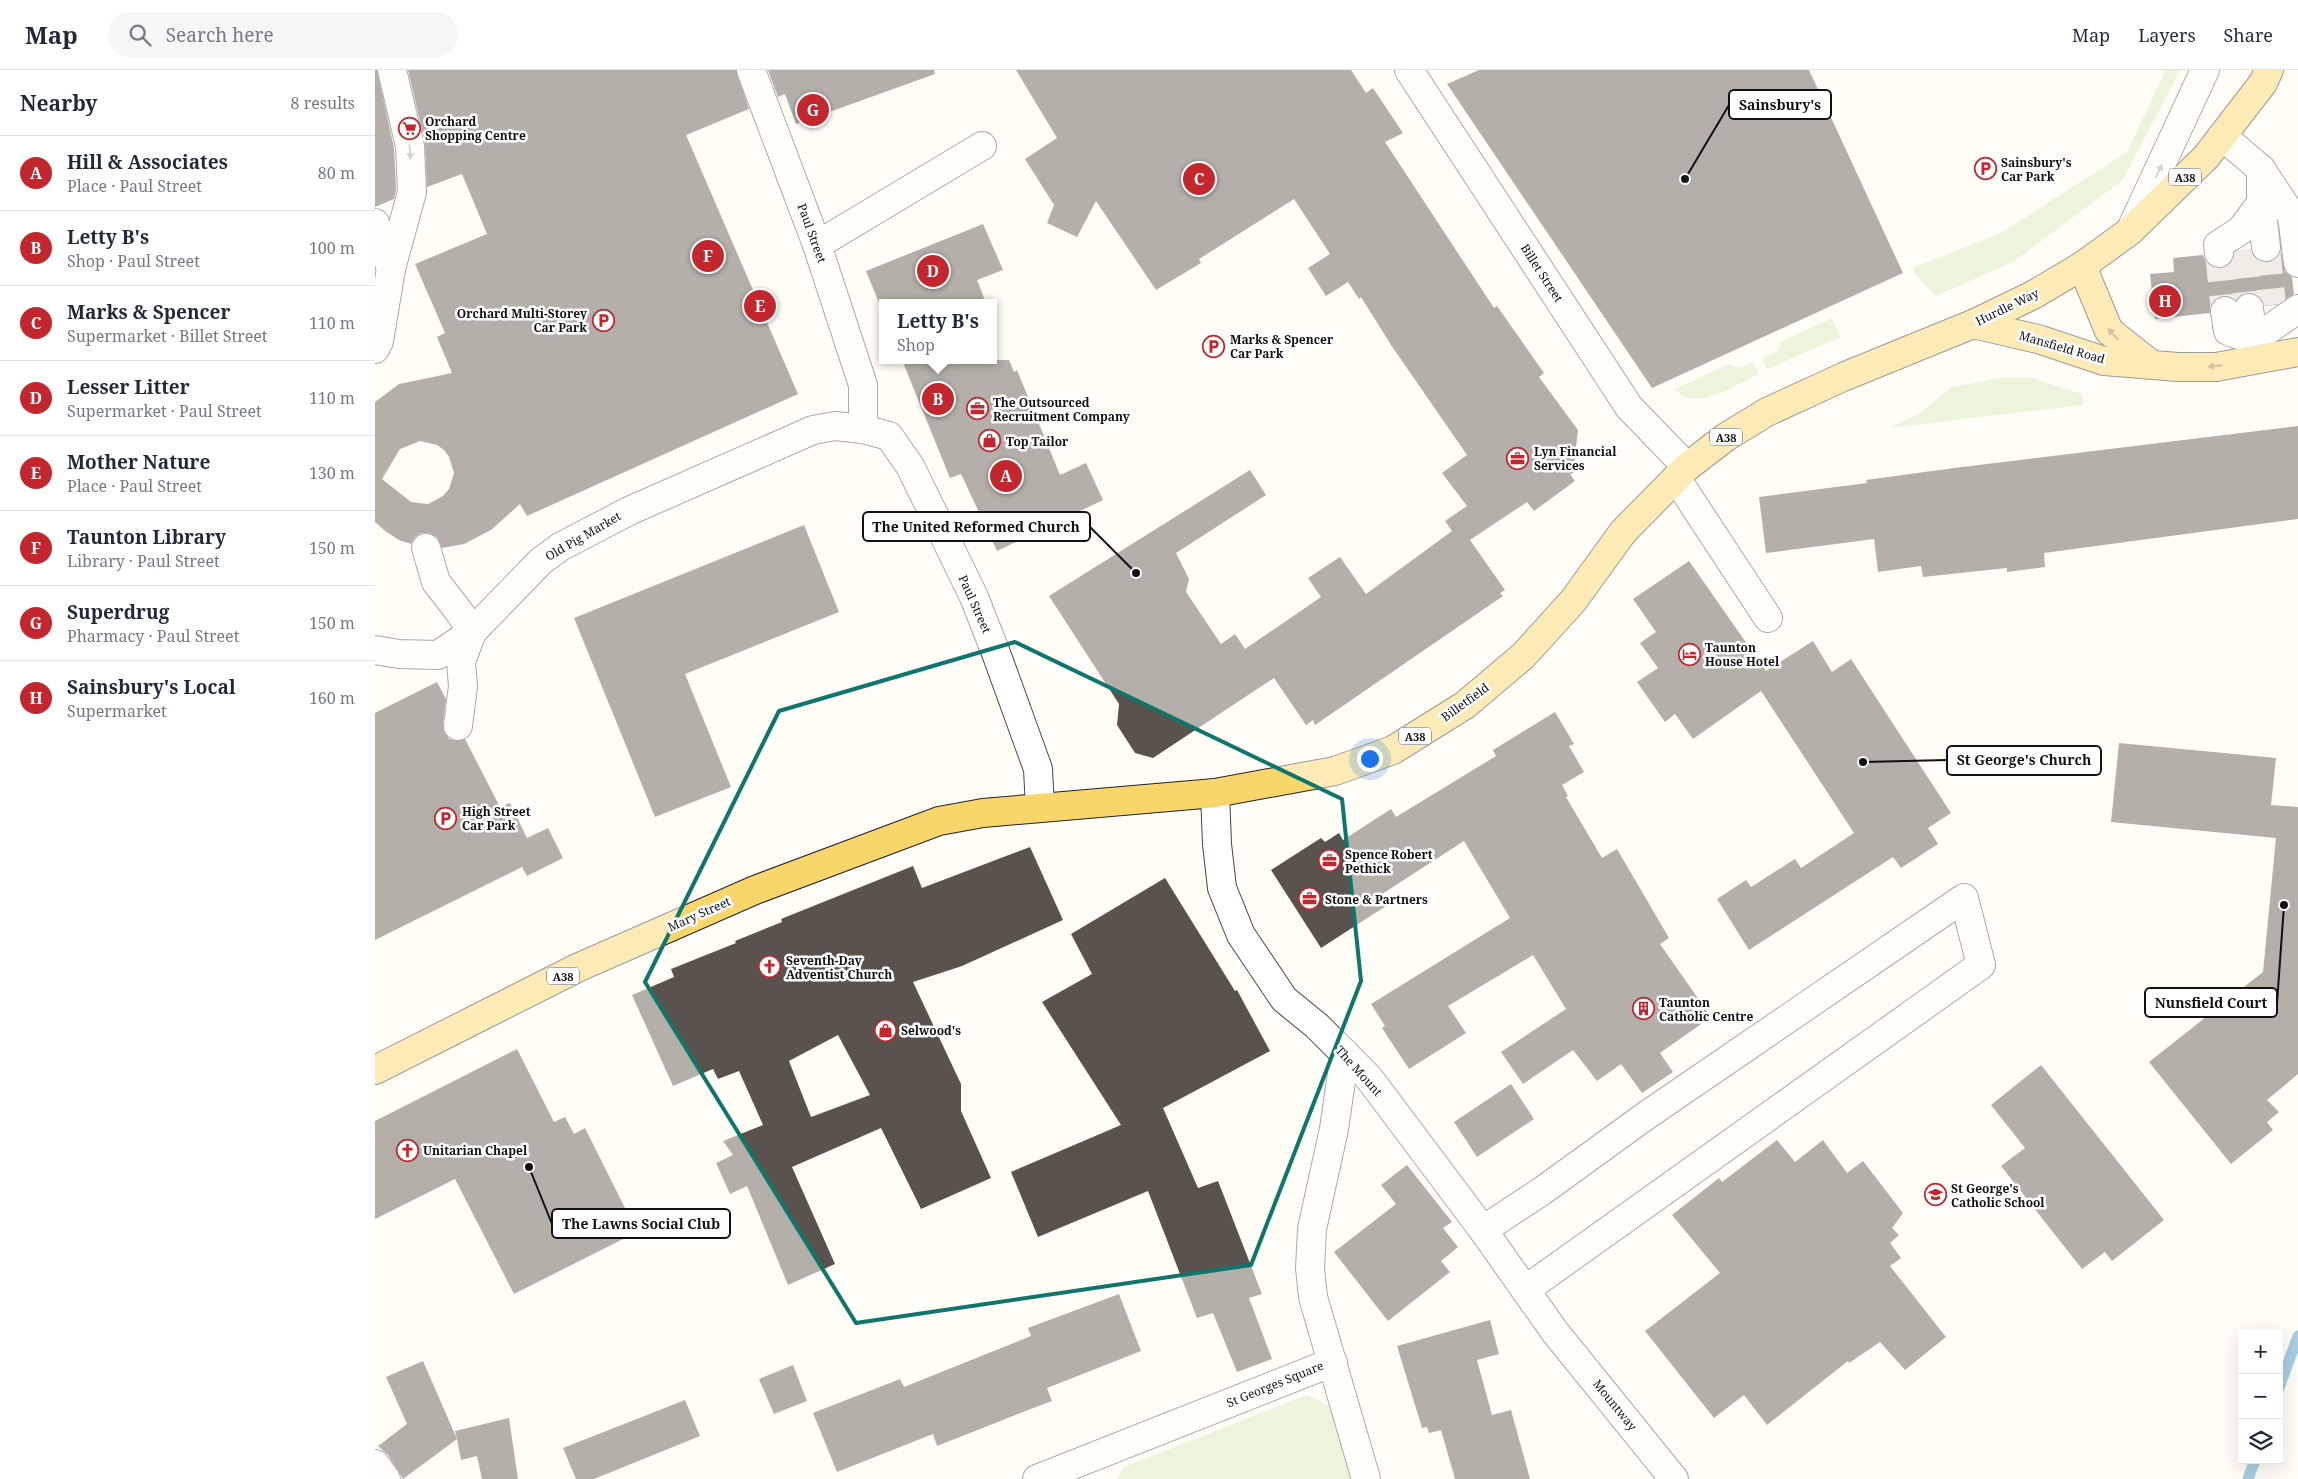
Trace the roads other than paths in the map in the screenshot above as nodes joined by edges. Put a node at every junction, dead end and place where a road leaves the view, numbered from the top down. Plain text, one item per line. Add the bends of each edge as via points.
1 (392, 70) edge
2 (751, 70) edge
3 (1409, 70) edge
4 (2205, 70) edge
5 (2269, 70) edge
6 (2222, 136) junction
7 (982, 146) dead end
8 (2261, 170) junction
9 (375, 223) edge
10 (2130, 231) junction
11 (817, 245) junction
12 (2242, 245) tunnel mouth
13 (2298, 263) edge
14 (2082, 266) junction
15 (391, 269) junction
16 (2261, 323) edge
17 (1973, 324) junction
18 (375, 349) edge
19 (2298, 352) edge
20 (2151, 364) junction
21 (863, 429) junction
22 (813, 430) joint
23 (1681, 472) junction
24 (426, 548) dead end
25 (1768, 618) dead end
26 (472, 632) junction
27 (375, 650) edge
28 (458, 726) dead end
29 (1215, 793) junction
30 (1040, 808) junction
31 (1345, 1053) junction
32 (375, 1070) edge
33 (1483, 1230) junction
34 (1525, 1290) junction
35 (1555, 1332) joint
36 (1333, 1362) junction
37 (375, 1464) edge
38 (386, 1479) edge
39 (1037, 1479) edge
40 (1366, 1479) edge
41 (1674, 1479) edge

1 -> 15 street via 410,146 412,192
2 - 11 street, Paul Street
3 - 23 street, Billet Street via 1629,407
10 -> 4 street
5 - 6 main road, Hurdle Way / A38 via 2263,83
6 - 8 street
6 - 10 main road, Hurdle Way / A38 via 2206,157
7 - 11 street
8 - 12 street via 2261,203
8 - 13 street via 2292,216
9 - 15 street
10 - 14 main road, Hurdle Way / A38
11 - 21 street, Paul Street via 863,385
14 - 17 main road, Hurdle Way / A38 via 2033,295
20 -> 14 main road, Mansfield Road via 2109,331
15 - 18 street
16 - 19 main road, Mansfield Road
16 -> 20 main road, Mansfield Road via 2216,367
17 - 20 main road, Mansfield Road via 2038,339 2104,361
17 - 23 main road, Hurdle Way / A38 via 1767,412 1726,437
21 - 22 street, Paul Street via 835,426
21 - 30 street, Paul Street via 889,436 910,466 974,597 1038,769
22 - 26 street, Old Pig Market via 629,511 560,547 541,561
23 - 25 street, Billet Street
23 - 29 main road, Billetfield / A38 via 1623,532 1573,601 1529,650 1465,705 1393,750 1335,771
24 - 26 street via 436,582
26 - 27 street, Old Pig Market via 438,655
26 - 28 street via 461,662 463,686
29 - 30 main road, Billetfield / A38
29 - 31 street, The Mount via 1222,888 1241,935 1284,999
30 - 32 main road, Mary Street / A38 via 939,821 755,890 577,968
31 - 33 street, The Mount via 1369,1078
31 - 36 street, St Georges Square via 1334,1130 1312,1229 1310,1268 1313,1297
33 - 34 street, The Mount
33 - 34 street via 1964,898 1981,965
34 - 35 street, The Mount
35 - 41 street, Mountway
36 - 39 street, St Georges Square
36 - 40 street
37 - 38 street

